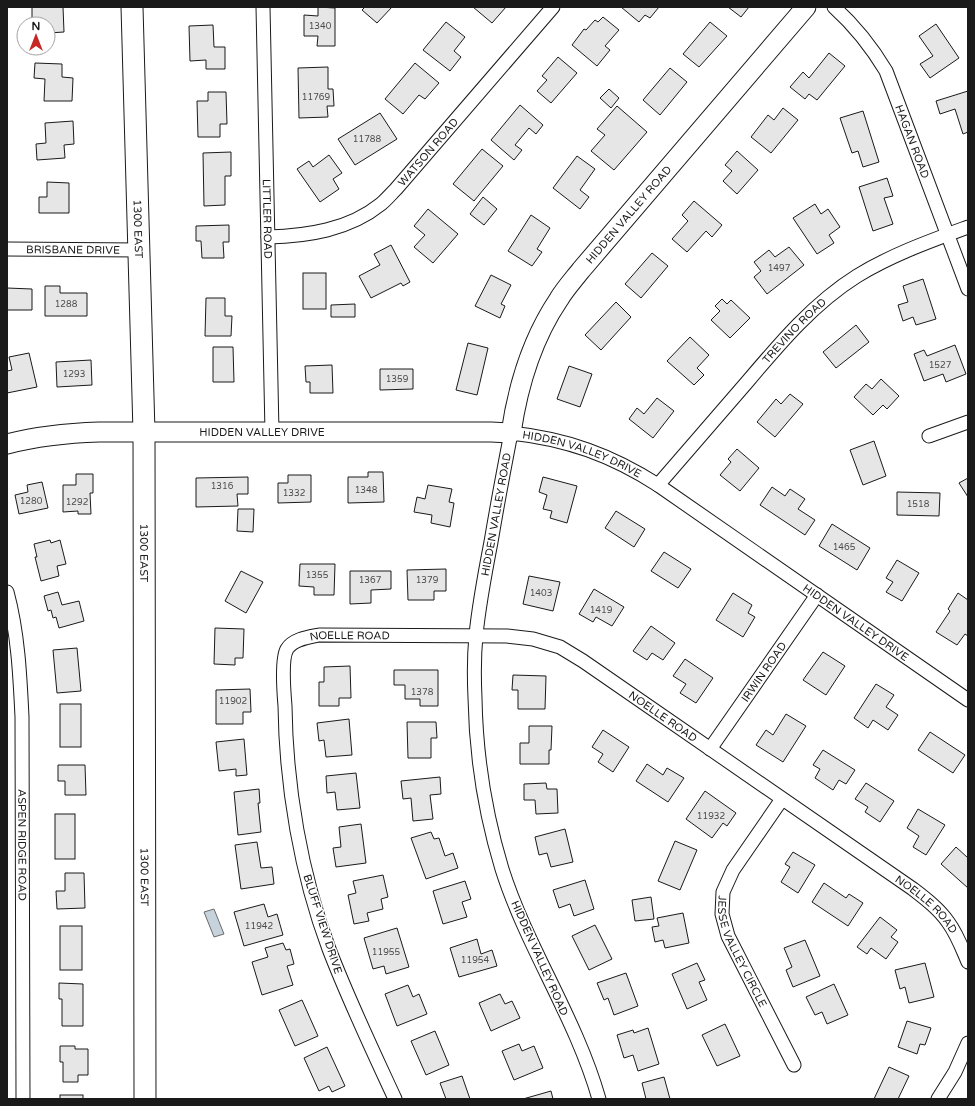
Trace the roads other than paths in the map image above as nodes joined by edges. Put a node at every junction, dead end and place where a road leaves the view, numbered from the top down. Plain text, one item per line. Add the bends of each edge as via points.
1 (132, 7) edge
2 (262, 7) edge
3 (553, 7) edge
4 (806, 7) edge
5 (834, 7) edge
6 (968, 227) edge
7 (948, 235) junction
8 (268, 237) junction
9 (7, 249) edge
10 (139, 250) junction
11 (968, 289) edge
12 (968, 422) edge
13 (144, 432) junction
14 (272, 432) junction
15 (511, 433) junction
16 (929, 436) dead end
17 (7, 444) edge
18 (658, 485) junction
19 (7, 592) edge
20 (817, 595) junction
21 (476, 636) junction
22 (291, 644) joint
23 (968, 699) edge
24 (710, 749) junction
25 (782, 799) junction
26 (968, 962) edge
27 (968, 1043) edge
28 (794, 1065) dead end
29 (23, 1099) edge
30 (145, 1099) edge
31 (396, 1099) edge
32 (599, 1099) edge
33 (938, 1099) edge

1 - 10 main road, 1300 EAST
2 - 8 street, LITTLER ROAD
3 - 8 street, WATSON ROAD via 381,204 343,225 295,236
4 - 15 street, HIDDEN VALLEY ROAD via 559,298 540,331 526,365 515,405
5 - 7 street, HAGAN ROAD via 862,34 886,71
6 - 7 street, TREVINO ROAD
7 - 11 street, HAGAN ROAD
7 - 18 street, TREVINO ROAD via 890,258 857,276 827,297 775,349
8 - 14 street, LITTLER ROAD
9 - 10 street, BRISBANE DRIVE
10 - 13 main road, 1300 EAST
12 - 16 street
13 - 14 street, HIDDEN VALLEY DRIVE
13 - 17 street, HIDDEN VALLEY DRIVE via 76,432
13 - 30 main road, 1300 EAST
14 - 15 street, HIDDEN VALLEY DRIVE
15 - 18 street, HIDDEN VALLEY DRIVE via 548,438 586,449 624,465
15 - 21 street, HIDDEN VALLEY ROAD
18 - 20 street, HIDDEN VALLEY DRIVE
19 - 29 street, ASPEN RIDGE ROAD via 19,662 22,717
20 - 23 street, HIDDEN VALLEY DRIVE
20 - 24 street, IRWIN ROAD
21 - 22 street, NOELLE ROAD via 319,635
21 - 24 street, NOELLE ROAD via 533,639 560,647
21 - 32 street, HIDDEN VALLEY ROAD via 476,734 485,802 502,868 525,928 577,1039
22 - 31 street, BLUFF VIEW DRIVE via 286,649 284,664 285,724 299,841 312,895 329,948 350,1002
24 - 25 street, NOELLE ROAD
25 - 26 street, NOELLE ROAD via 932,904 948,922
25 - 28 street, JESSE VALLEY CIRCLE via 733,870 723,892 722,914 728,936
27 - 33 street via 955,1072

